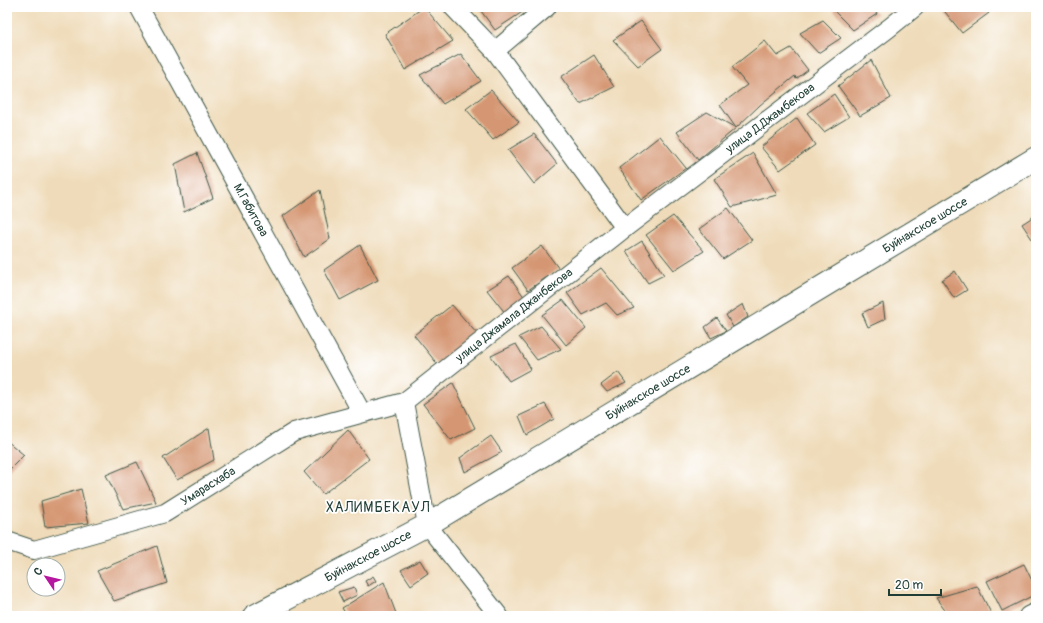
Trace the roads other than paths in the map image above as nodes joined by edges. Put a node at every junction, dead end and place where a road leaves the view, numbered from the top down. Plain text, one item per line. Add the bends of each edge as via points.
1 (139, 7) edge
2 (453, 7) edge
3 (547, 7) edge
4 (915, 7) edge
5 (495, 52) junction
6 (1036, 158) edge
7 (625, 228) junction
8 (404, 402) junction
9 (362, 413) junction
10 (427, 525) junction
11 (7, 541) edge
12 (1036, 612) edge
13 (254, 616) edge
14 (499, 616) edge
15 (1028, 616) edge

1 - 9 street, М.Габитова
2 - 5 street
3 - 5 street
4 - 7 street, улица Д.Джамбекова
5 - 7 street
6 - 10 main road, Буйнакское шоссе
7 - 8 street, улица Джамала Джанбекова
8 - 9 street, Умарасхаба
8 - 10 street
9 - 11 street, Умарасхаба via 294,432 165,513 34,550
10 - 13 main road, Буйнакское шоссе
10 - 14 street
12 - 15 street

